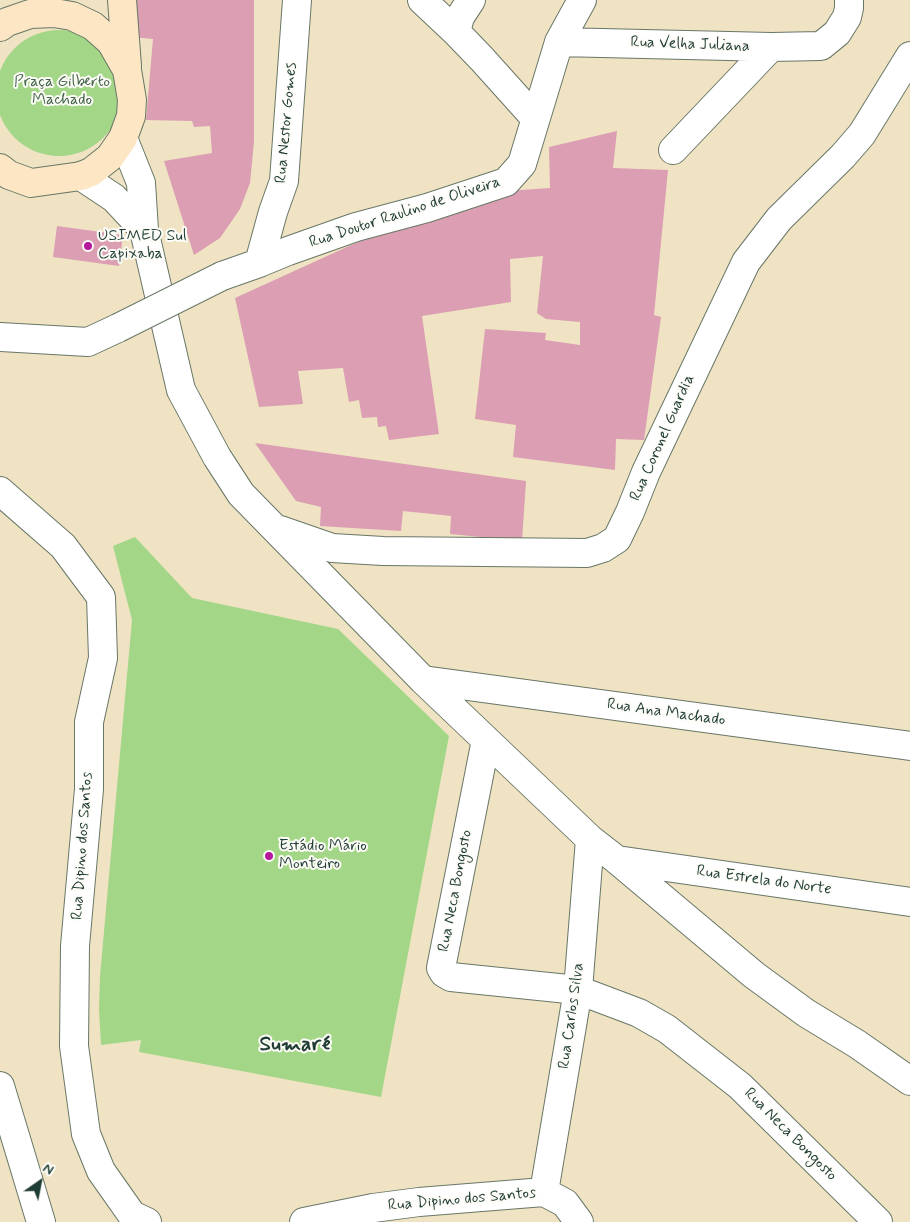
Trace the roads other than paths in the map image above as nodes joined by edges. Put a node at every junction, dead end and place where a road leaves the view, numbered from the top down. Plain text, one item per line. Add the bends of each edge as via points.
1 (122, 0) edge
2 (297, 0) edge
3 (422, 0) edge
4 (471, 0) edge
5 (582, 0) edge
6 (849, 0) edge
7 (42, 7) edge
8 (0, 27) edge
9 (456, 32) junction
10 (559, 42) junction
11 (771, 47) junction
12 (910, 56) edge
13 (127, 70) junction
14 (535, 118) junction
15 (123, 138) junction
16 (673, 150) dead end
17 (3, 172) edge
18 (81, 176) junction
19 (144, 230) junction
20 (259, 263) junction
21 (0, 337) edge
22 (0, 491) edge
23 (275, 528) junction
24 (422, 680) junction
25 (486, 740) junction
26 (910, 746) edge
27 (590, 839) junction
28 (617, 860) junction
29 (910, 902) edge
30 (578, 990) junction
31 (910, 1081) edge
32 (0, 1086) edge
33 (544, 1192) junction
34 (41, 1222) edge
35 (146, 1222) edge
36 (304, 1222) edge
37 (580, 1222) edge
38 (878, 1222) edge

1 - 13 main road
2 - 20 street, Rua Nestor Gomes via 284,181
3 - 9 street
4 - 9 street via 460,17
5 - 10 street, Rua Doutor Raulino de Oliveira
6 - 11 street, Rua Velha Juliana via 847,17 821,46
7 - 8 main road
7 - 13 main road via 93,26 111,42
9 - 14 street
10 - 11 street, Rua Velha Juliana
10 - 14 street, Rua Doutor Raulino de Oliveira
11 - 16 street
12 - 23 street, Rua Coronel Guardia via 862,134 779,219 746,262 617,539 587,553 383,551 332,548
13 - 15 main road via 132,100 131,116
14 - 20 street, Rua Doutor Raulino de Oliveira via 522,164 506,182 356,227
15 - 18 main road via 110,157
15 - 19 street via 141,183
17 - 18 main road via 31,183
18 - 19 street via 114,198
19 - 23 street via 180,390 241,494
20 - 21 street, bridge via 222,276 88,342
22 - 35 street, Rua Dipino dos Santos via 63,546 101,597 102,658 89,722 89,789 74,946 74,1046 86,1134 101,1171 132,1215
23 - 24 street
24 - 25 street
24 - 26 street, Rua Ana Machado
25 - 27 street
25 - 30 street, Rua Neca Bongosto via 441,968 451,977
27 - 28 street
27 - 30 street, Rua Carlos Silva
28 - 29 street, Rua Estrela do Norte
28 - 31 street via 754,975
30 - 33 street, Rua Carlos Silva
30 - 38 street, Rua Neca Bongosto via 639,1013 668,1029 740,1086
32 - 34 street
33 - 36 street, Rua Dipino dos Santos via 410,1203
33 - 37 street, Rua Dipino dos Santos via 565,1203

